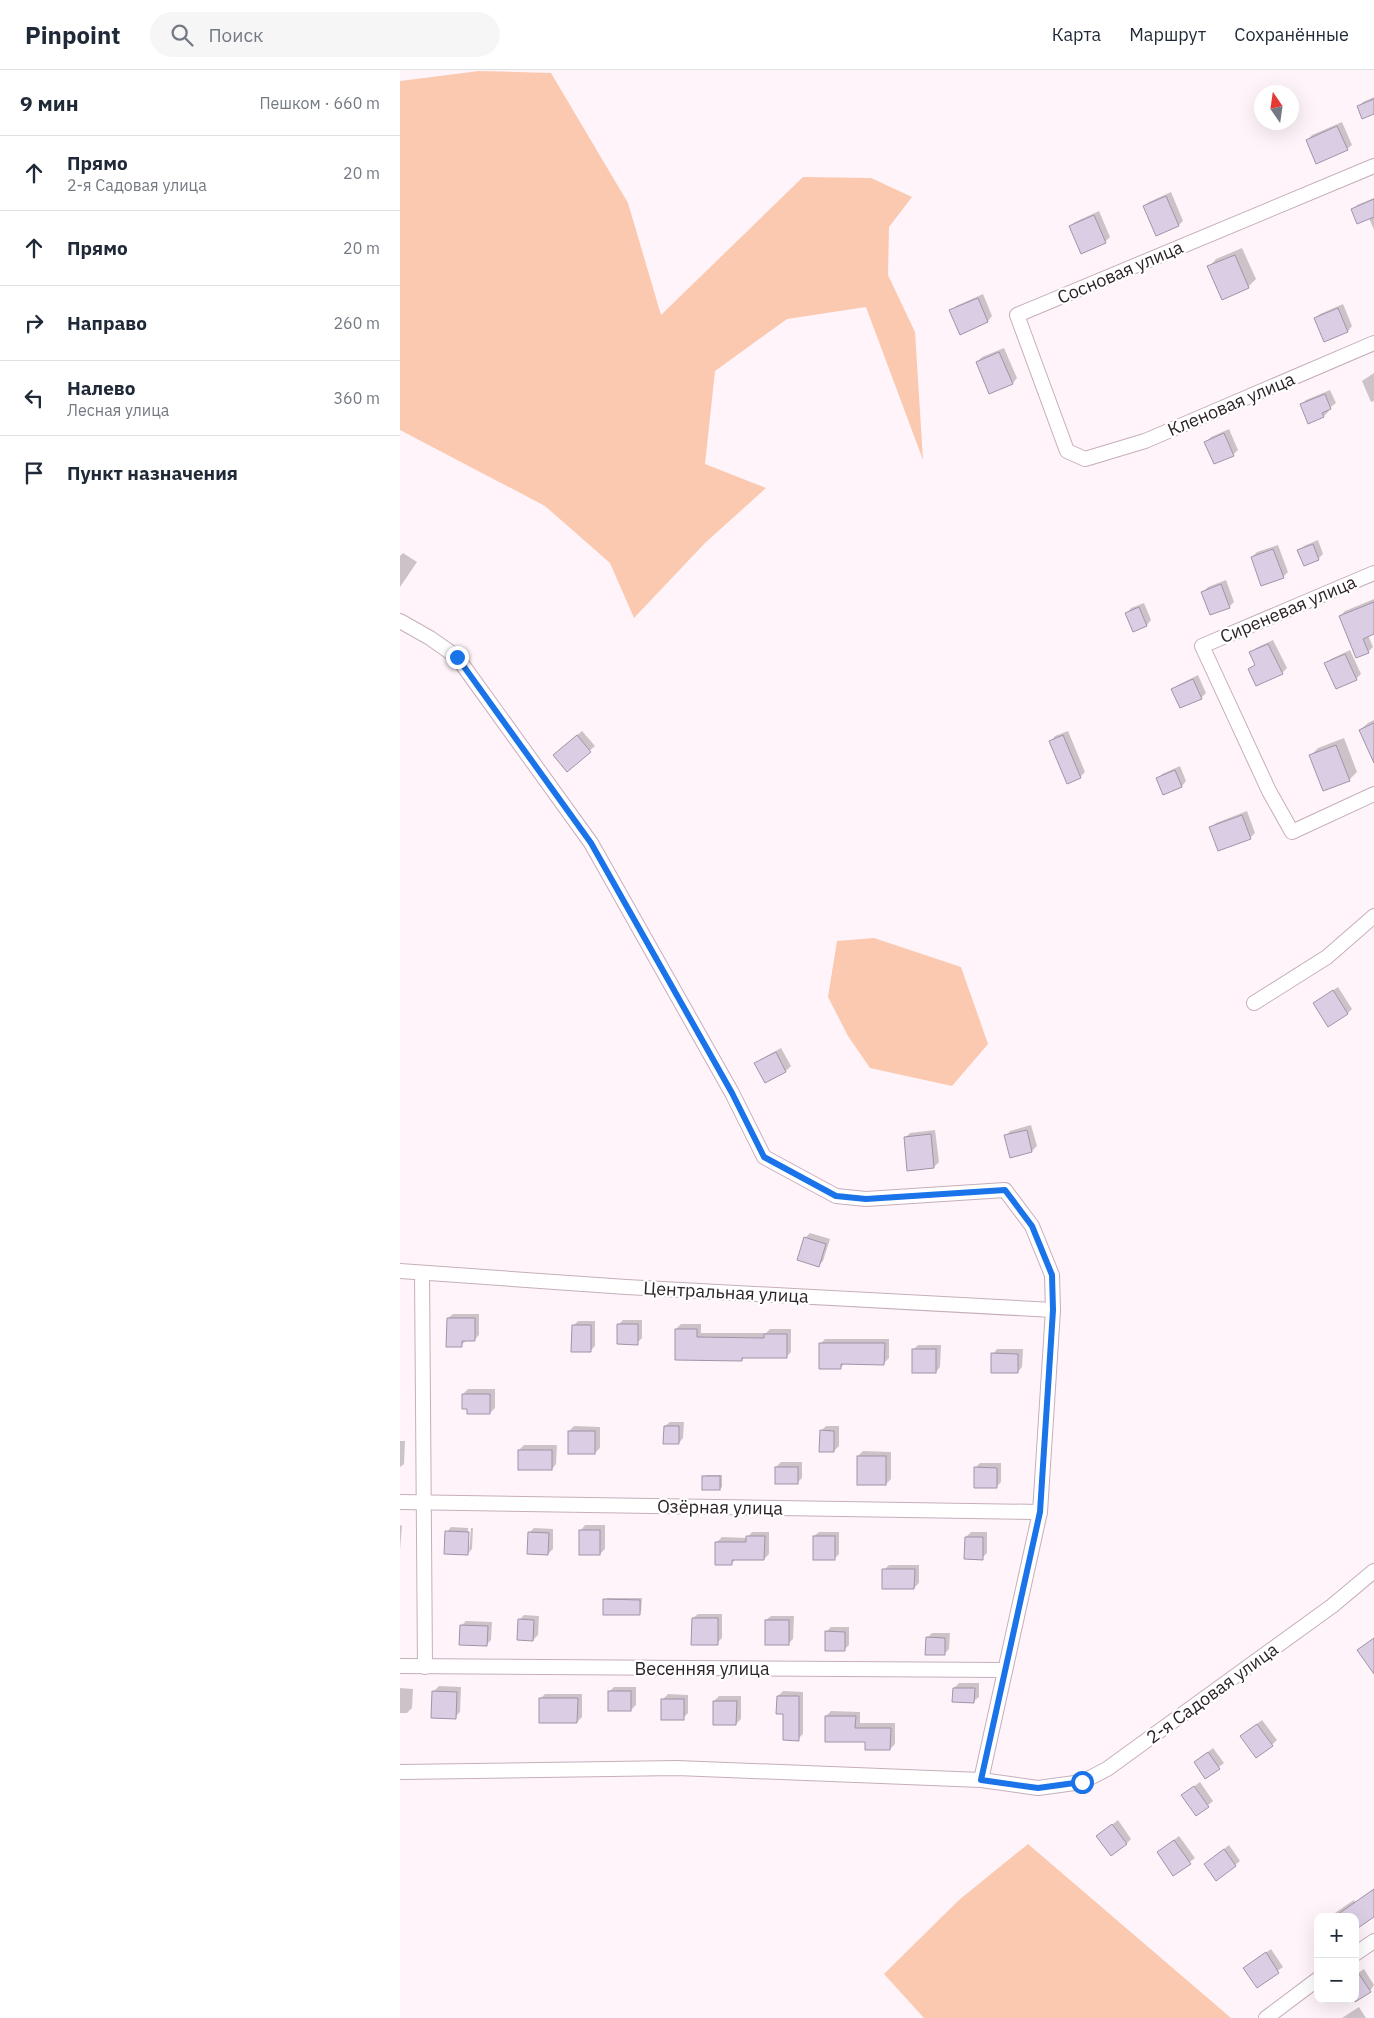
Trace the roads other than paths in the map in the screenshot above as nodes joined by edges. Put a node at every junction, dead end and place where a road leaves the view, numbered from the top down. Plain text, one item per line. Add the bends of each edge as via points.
1 (1374, 166) edge
2 (1374, 343) edge
3 (1085, 459) joint
4 (1374, 573) edge
5 (400, 621) edge
6 (1374, 794) edge
7 (1374, 916) edge
8 (1254, 1002) dead end
9 (400, 1271) edge
10 (422, 1272) junction
11 (1053, 1310) junction
12 (400, 1502) edge
13 (424, 1503) junction
14 (1040, 1512) junction
15 (1374, 1570) edge
16 (400, 1666) edge
17 (425, 1667) junction
18 (1004, 1670) junction
19 (400, 1772) edge
20 (981, 1780) junction
21 (1374, 1941) edge
22 (1359, 1951) edge
23 (1314, 1982) edge
24 (1266, 2018) edge

1 - 3 street, Сосновая улица via 1017,315 1067,451
2 - 3 street, Кленовая улица via 1145,441
4 - 6 street, Сиреневая улица via 1202,646 1292,832
5 - 11 street via 457,657 591,843 732,1093 764,1157 836,1196 866,1199 1005,1190 1032,1226 1052,1275
7 - 8 street via 1328,957
9 - 10 street, Центральная улица
10 - 11 street, Центральная улица
10 - 13 street
11 - 14 street
12 - 13 street, Озёрная улица
13 - 14 street, Озёрная улица
13 - 17 street
14 - 18 street
15 - 20 street, 2-я Садовая улица via 1332,1606 1107,1768 1082,1782 1038,1788
16 - 17 street, Весенняя улица
17 - 18 street, Весенняя улица
18 - 20 street
19 - 20 street, 2-я Садовая улица via 677,1768
21 - 22 street
23 - 24 street

